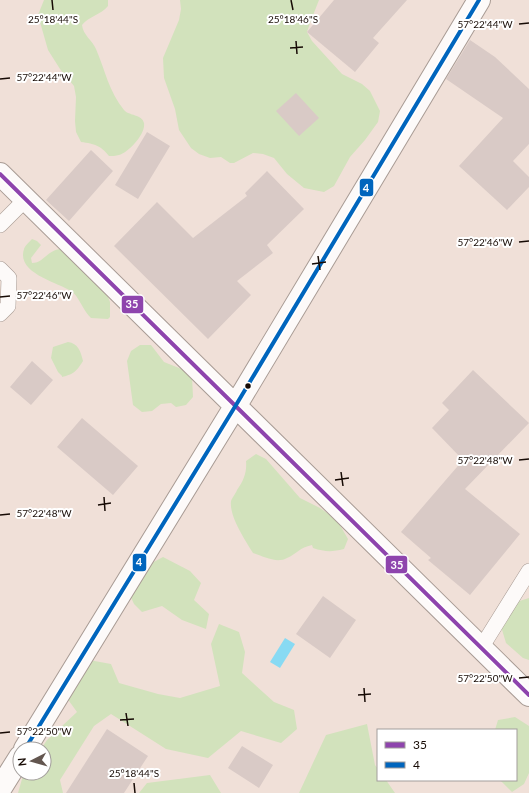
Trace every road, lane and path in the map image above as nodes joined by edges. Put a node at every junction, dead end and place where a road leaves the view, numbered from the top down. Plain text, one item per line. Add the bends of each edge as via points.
1 (479, 0) edge
2 (0, 174) edge
3 (26, 199) junction
4 (0, 225) edge
5 (0, 270) edge
6 (0, 314) edge
7 (236, 405) junction
8 (529, 571) edge
9 (481, 648) junction
10 (529, 695) edge
11 (30, 741) edge
12 (12, 770) edge
13 (0, 789) edge

1 - 7 street
2 - 3 street
3 - 4 lane
3 - 7 street
5 - 6 lane via 9,278 8,306
7 - 9 street
7 - 11 street
8 - 9 lane
9 - 10 street
12 - 13 street

